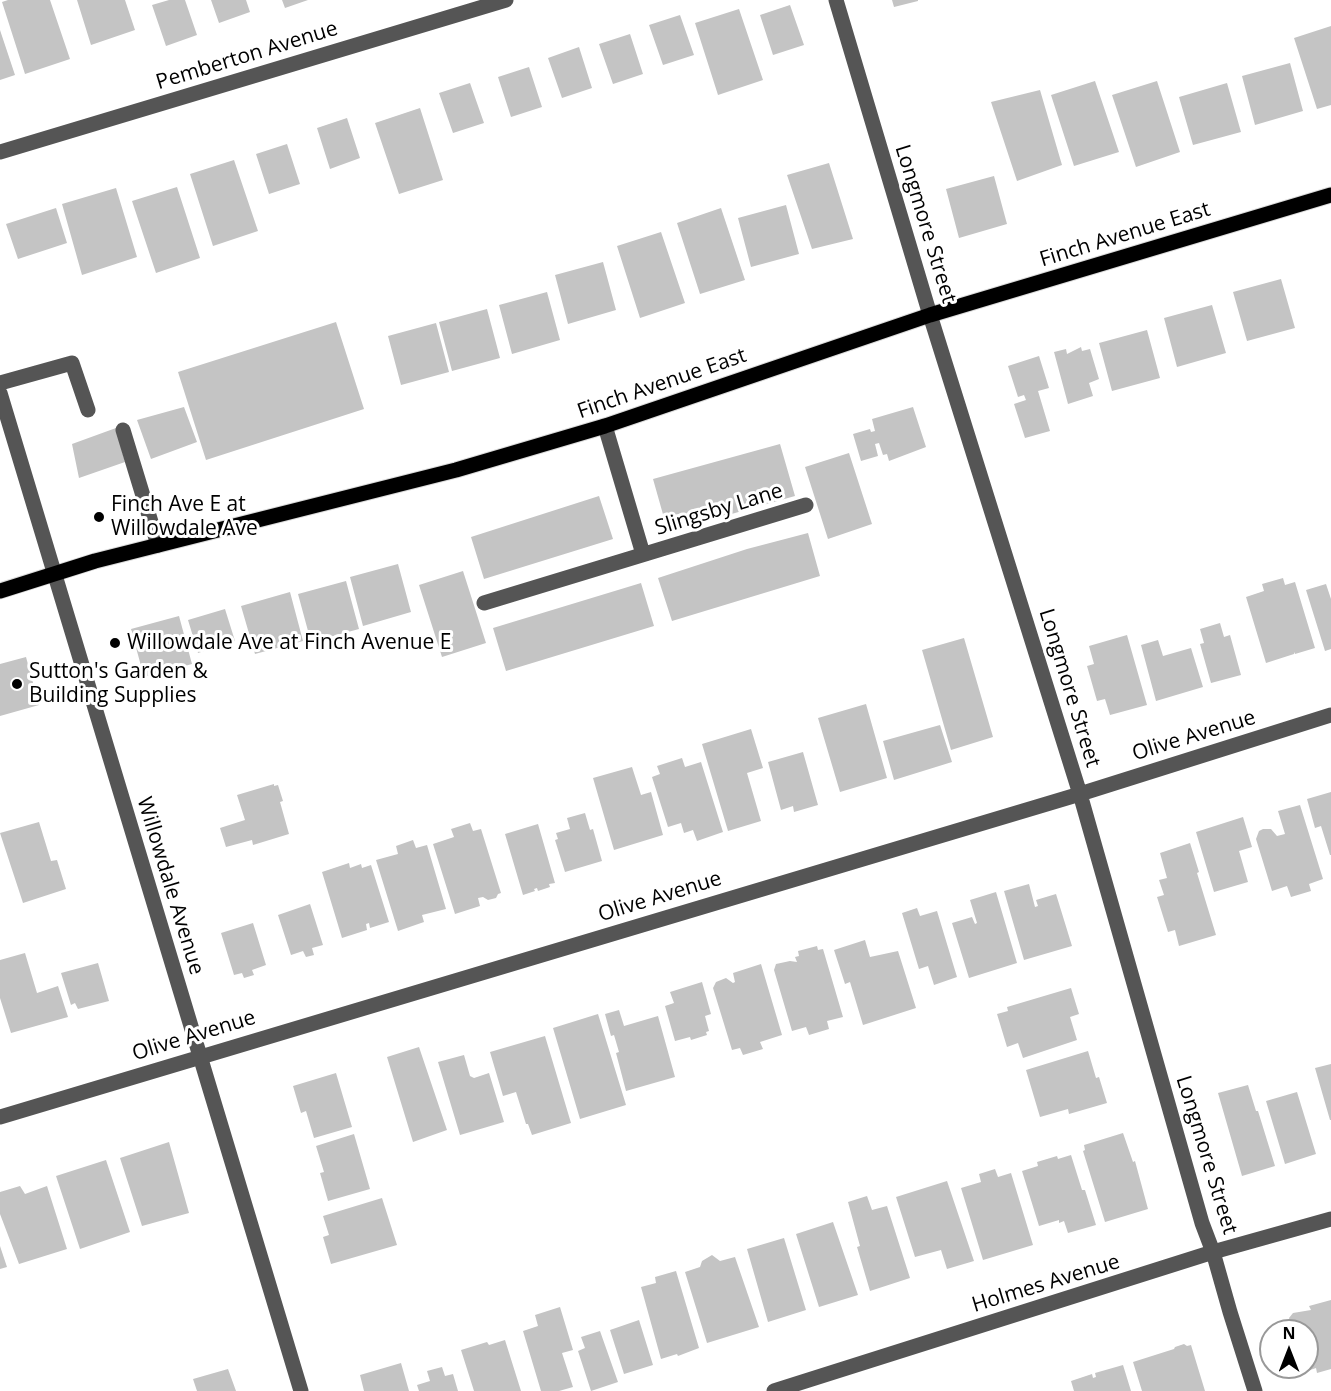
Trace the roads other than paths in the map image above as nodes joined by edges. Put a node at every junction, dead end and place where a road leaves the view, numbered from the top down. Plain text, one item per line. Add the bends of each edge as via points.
1 (506, 0) edge
2 (836, 0) edge
3 (0, 152) edge
4 (1331, 195) edge
5 (930, 315) junction
6 (0, 383) edge
7 (0, 393) edge
8 (88, 410) dead end
9 (605, 426) junction
10 (123, 430) dead end
11 (806, 506) dead end
12 (158, 545) junction
13 (643, 554) junction
14 (55, 573) junction
15 (0, 591) edge
16 (484, 603) dead end
17 (1331, 715) edge
18 (1080, 794) junction
19 (200, 1056) junction
20 (0, 1117) edge
21 (1331, 1219) edge
22 (1213, 1252) junction
23 (301, 1391) edge
24 (774, 1391) edge
25 (1255, 1391) edge

1 - 3 street, Pemberton Avenue
2 - 5 street, Longmore Street
4 - 5 main road, Finch Avenue East
5 - 9 main road, Finch Avenue East
5 - 18 street, Longmore Street
6 - 8 street via 72,363
7 - 14 street, Willowdale Avenue
9 - 12 main road, Finch Avenue East via 456,470
9 - 13 street, Slingsby Lane
10 - 12 street
11 - 13 street, Slingsby Lane
12 - 14 main road, Finch Avenue East
13 - 16 street, Slingsby Lane
14 - 15 main road, Finch Avenue East
14 - 19 street, Willowdale Avenue
17 - 18 street, Olive Avenue
18 - 19 street, Olive Avenue
18 - 22 street, Longmore Street
19 - 20 street, Olive Avenue
19 - 23 street, Willowdale Avenue
21 - 22 street, Holmes Avenue
22 - 24 street, Holmes Avenue
22 - 25 street, Longmore Street

